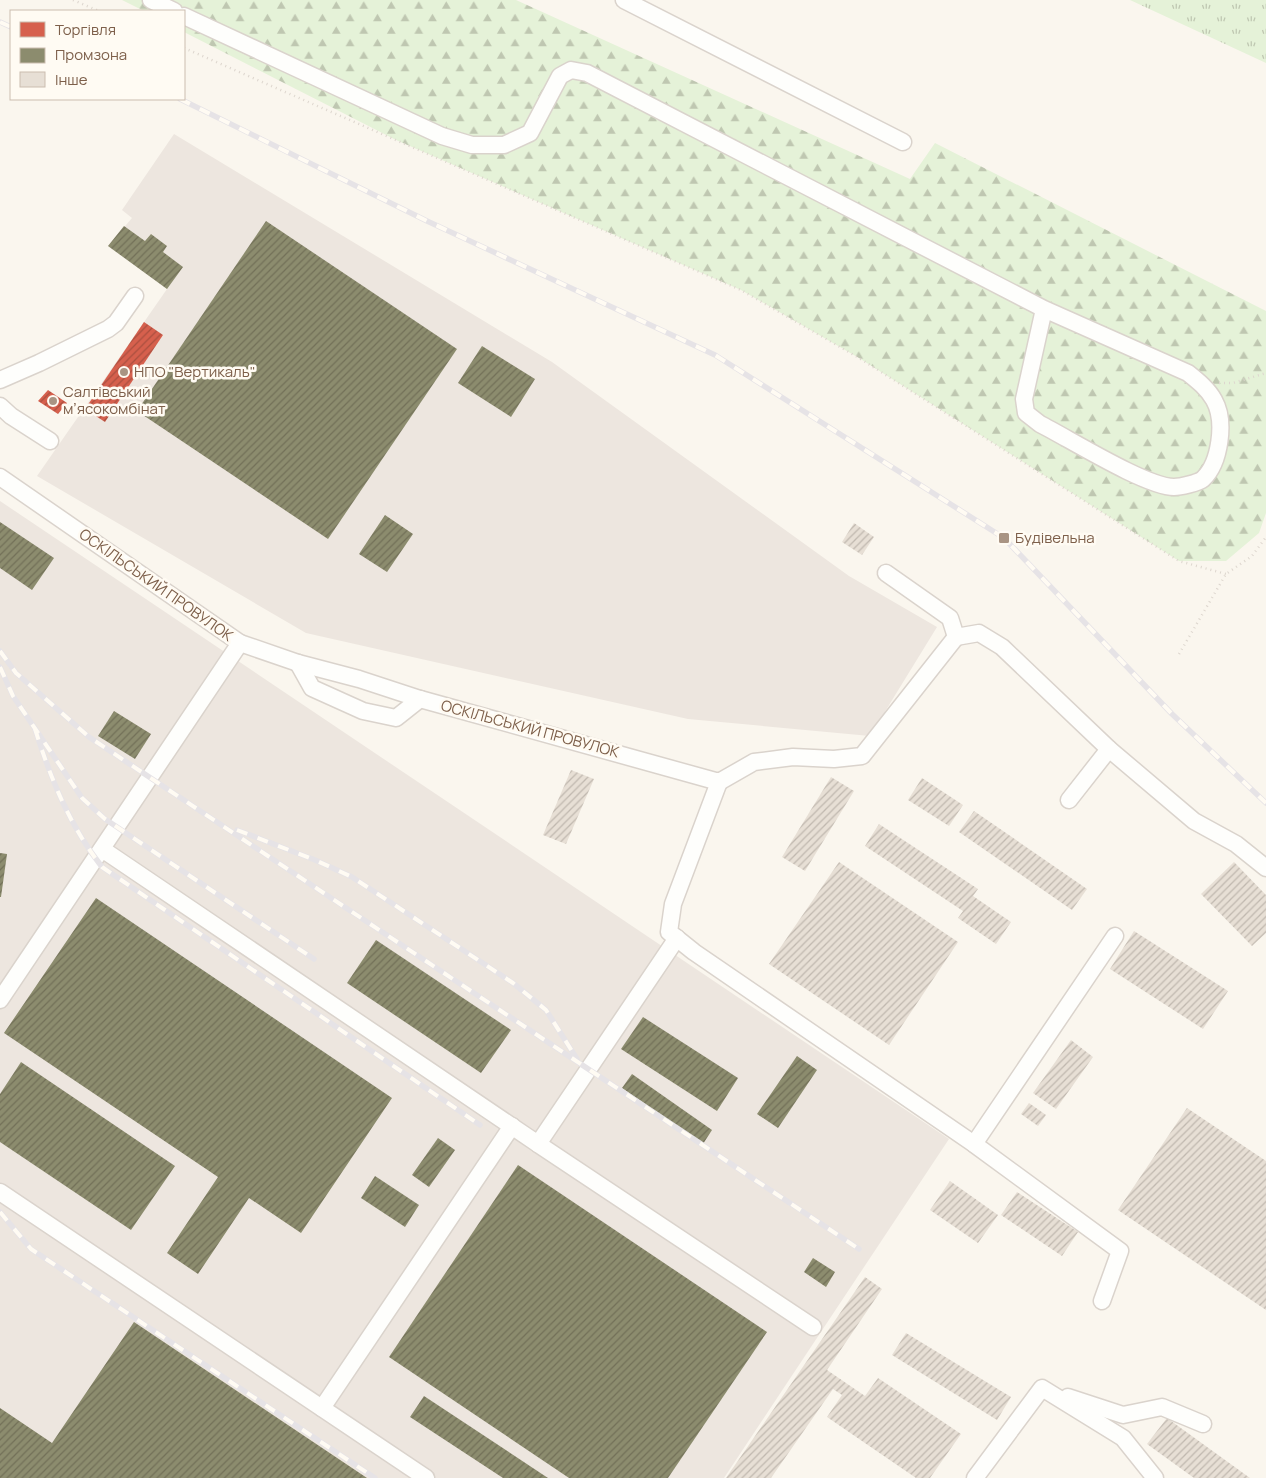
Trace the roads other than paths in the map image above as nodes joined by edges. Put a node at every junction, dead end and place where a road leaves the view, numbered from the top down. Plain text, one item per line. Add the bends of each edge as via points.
1 (151, 0) edge
2 (624, 0) edge
3 (172, 10) edge
4 (185, 16) edge
5 (902, 142) dead end
6 (135, 296) dead end
7 (1044, 310) junction
8 (0, 380) edge
9 (0, 406) edge
10 (50, 441) dead end
11 (0, 476) edge
12 (886, 573) dead end
13 (956, 637) junction
14 (240, 643) junction
15 (298, 663) junction
16 (420, 699) junction
17 (1109, 749) junction
18 (719, 782) junction
19 (1069, 800) dead end
20 (102, 849) junction
21 (1266, 868) edge
22 (1115, 936) dead end
23 (676, 938) junction
24 (0, 1000) edge
25 (512, 1126) junction
26 (538, 1144) junction
27 (974, 1144) junction
28 (0, 1192) edge
29 (1102, 1301) dead end
30 (813, 1327) dead end
31 (1042, 1388) junction
32 (322, 1408) junction
33 (1203, 1424) dead end
34 (426, 1478) edge
35 (975, 1478) edge
36 (1155, 1478) edge

1 - 3 street
2 - 5 street
4 - 7 street via 442,136 472,145 504,146 530,134 560,76 571,70 587,73
6 - 8 street via 108,329
7 - 7 street via 1188,373 1203,384 1215,401 1220,419 1213,465 1202,480 1174,487 1145,479 1040,424 1026,413 1024,399
9 - 10 street
11 - 14 street, ОСКІЛЬСЬКИЙ ПРОВУЛОК
12 - 13 street via 950,618
13 - 17 street via 979,633 1002,647
13 - 18 street via 862,756 834,759 793,757 754,762
14 - 15 street, ОСКІЛЬСЬКИЙ ПРОВУЛОК
14 - 20 street
15 - 16 street, ОСКІЛЬСЬКИЙ ПРОВУЛОК
15 - 16 street via 312,688 363,711 396,718
16 - 18 street, ОСКІЛЬСЬКИЙ ПРОВУЛОК
17 - 19 street
17 - 21 street via 1194,821 1236,844
18 - 23 street via 673,904 670,932
20 - 24 street
20 - 25 street
22 - 27 street
23 - 26 street
23 - 27 street
25 - 26 street
25 - 32 street
26 - 30 street
27 - 29 street via 1120,1252
28 - 32 street
31 - 33 street via 1123,1415 1162,1407
31 - 35 street
31 - 36 street via 1122,1438
32 - 34 street

